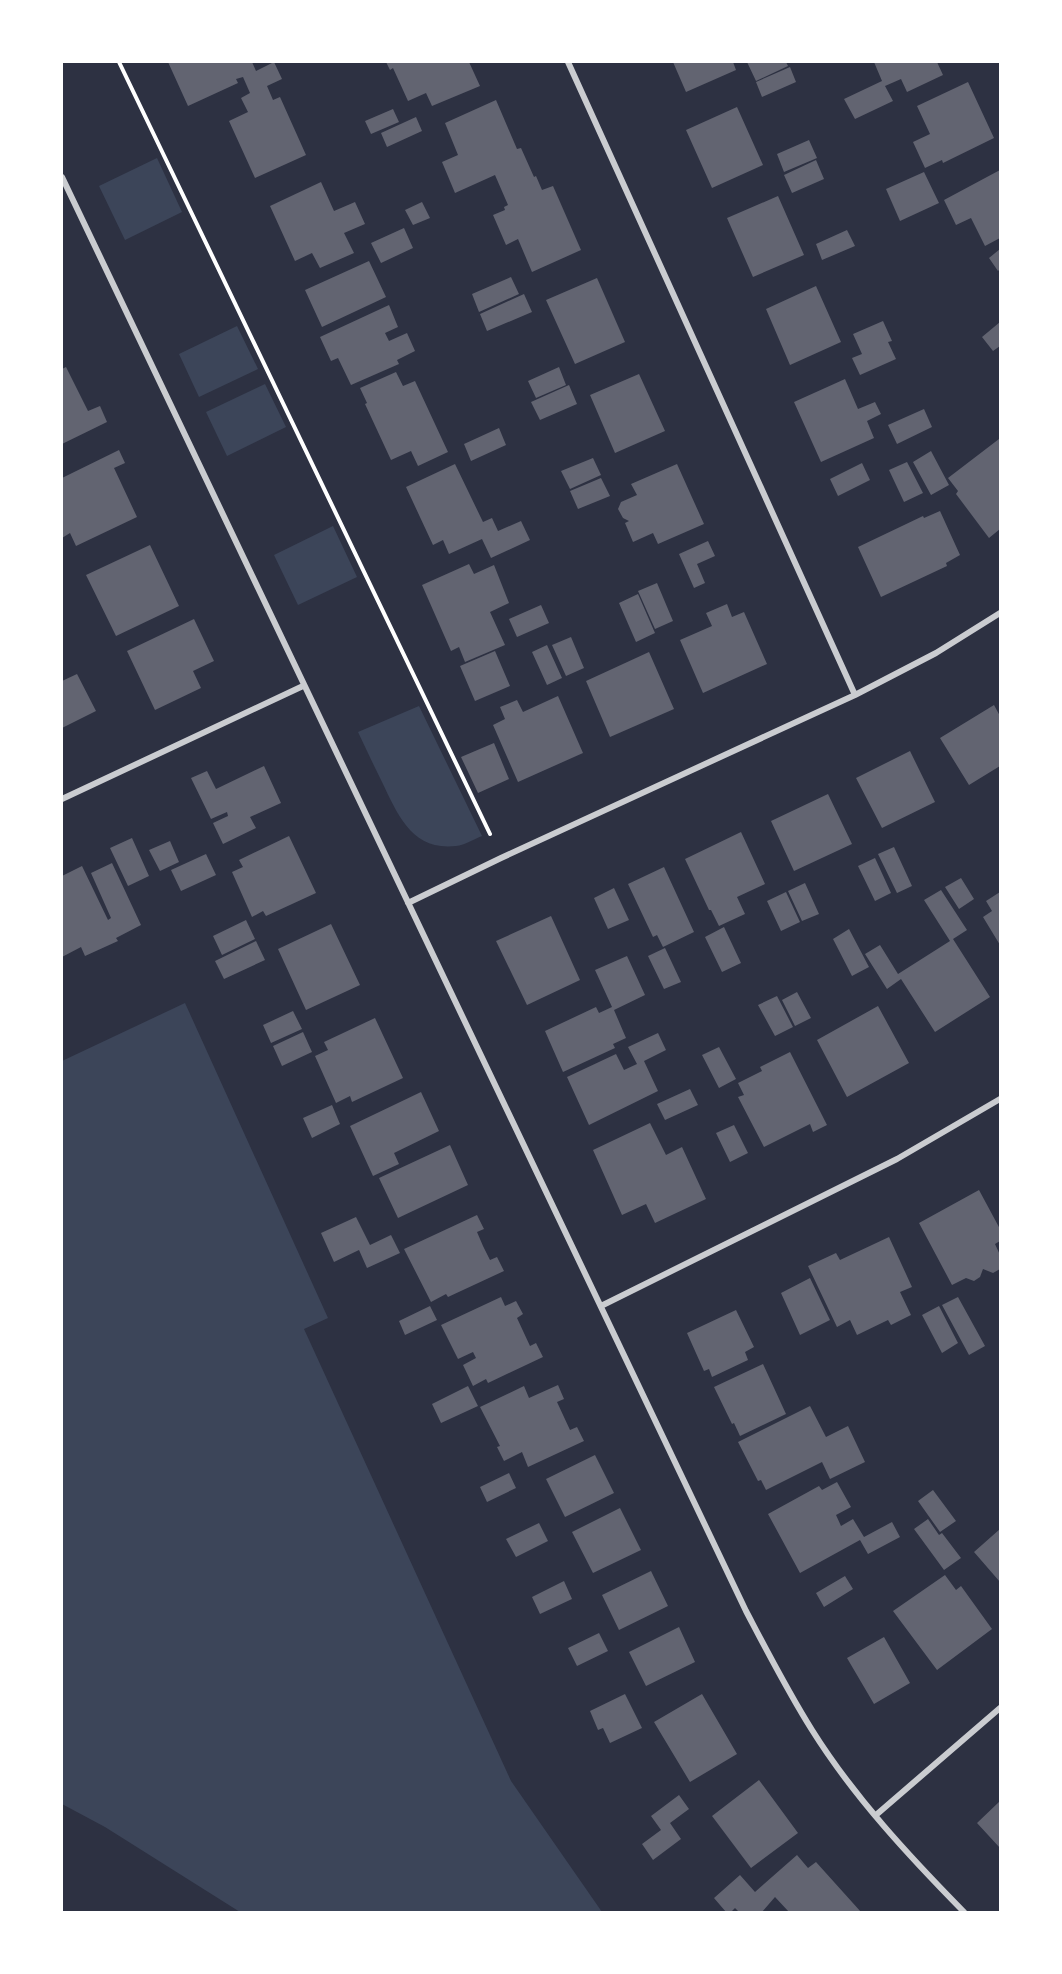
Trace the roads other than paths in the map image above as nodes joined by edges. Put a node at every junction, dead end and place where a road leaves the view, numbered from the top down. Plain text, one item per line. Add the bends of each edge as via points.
1 (568, 62) edge
2 (62, 177) edge
3 (1000, 613) edge
4 (303, 686) junction
5 (855, 695) junction
6 (62, 799) edge
7 (408, 903) junction
8 (1000, 1100) edge
9 (601, 1306) junction
10 (1000, 1708) edge
11 (876, 1815) junction
12 (964, 1912) edge

1 - 5 street
2 - 4 street
3 - 5 street via 936,653
4 - 6 street
4 - 7 street
5 - 7 street
7 - 9 street
8 - 9 street via 897,1159
9 - 11 street via 746,1611 786,1686 813,1732
10 - 11 street
11 - 12 street

